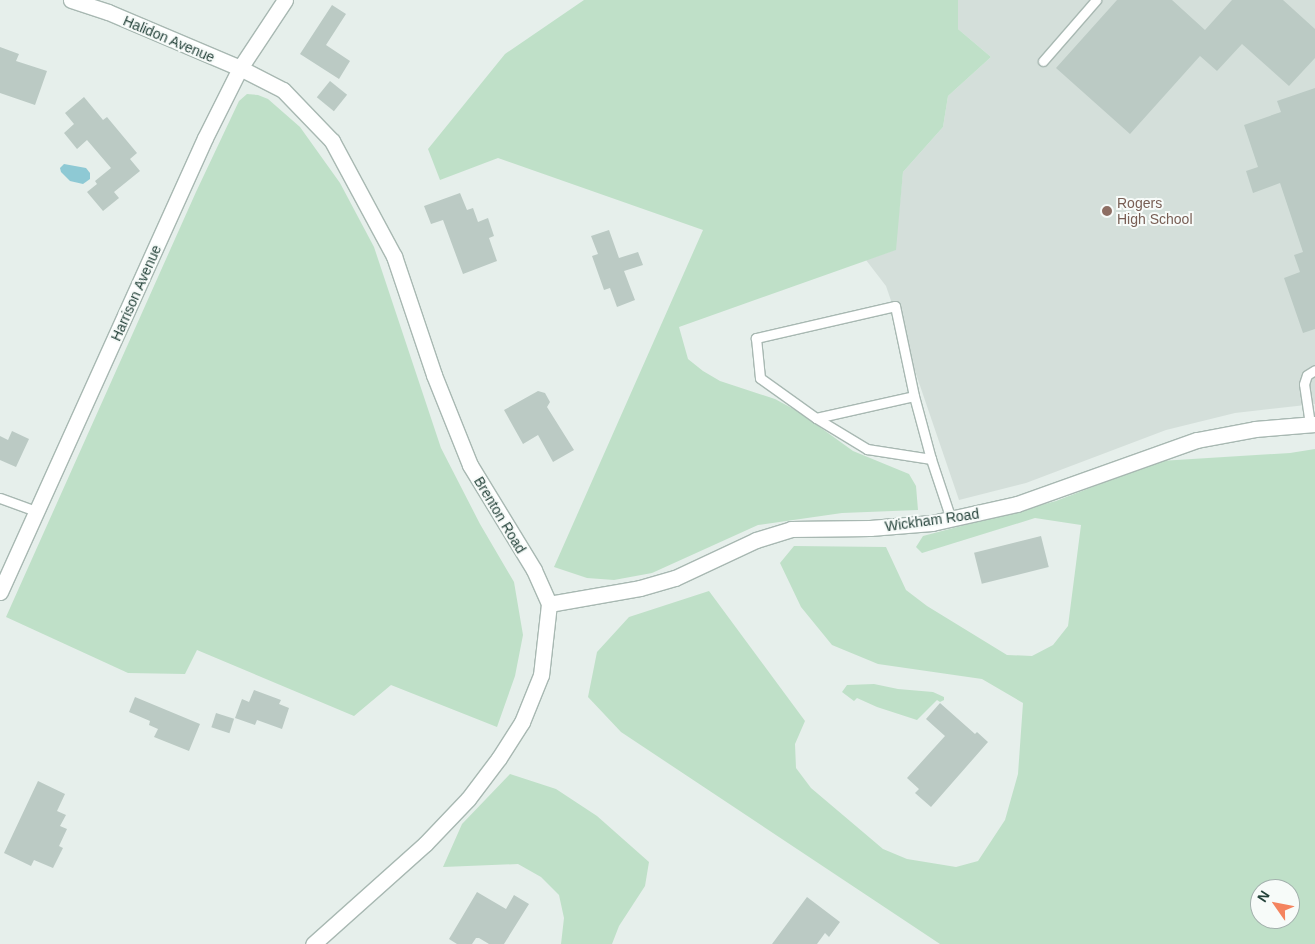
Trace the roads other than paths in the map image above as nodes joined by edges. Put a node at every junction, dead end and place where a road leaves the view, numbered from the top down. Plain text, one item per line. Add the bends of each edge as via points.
1 (71, 0) edge
2 (285, 0) edge
3 (1096, 0) edge
4 (1043, 61) dead end
5 (240, 68) junction
6 (1315, 370) edge
7 (914, 396) junction
8 (816, 418) junction
9 (1312, 424) edge
10 (931, 459) junction
11 (0, 498) edge
12 (36, 512) junction
13 (951, 519) junction
14 (0, 592) edge
15 (549, 604) junction
16 (313, 944) edge

1 - 5 street, Halidon Avenue via 108,12
2 - 5 street, Harrison Avenue
3 - 4 lane
5 - 12 street, Harrison Avenue via 205,138
5 - 15 street, Brenton Road via 283,90 332,141 394,256 434,375 470,465 534,570
6 - 9 lane via 1307,375 1304,384
7 - 8 lane
7 - 8 lane via 894,306 756,338 760,378
7 - 10 lane
8 - 10 lane via 867,449
9 - 13 street, Wickham Road via 1255,429 1197,440 1017,504
10 - 13 lane
11 - 12 lane
12 - 14 street, Harrison Avenue
13 - 15 street, Wickham Road via 870,528 791,529 756,540 675,578 640,588
15 - 16 street via 541,675 522,722 499,758 468,799 425,844

